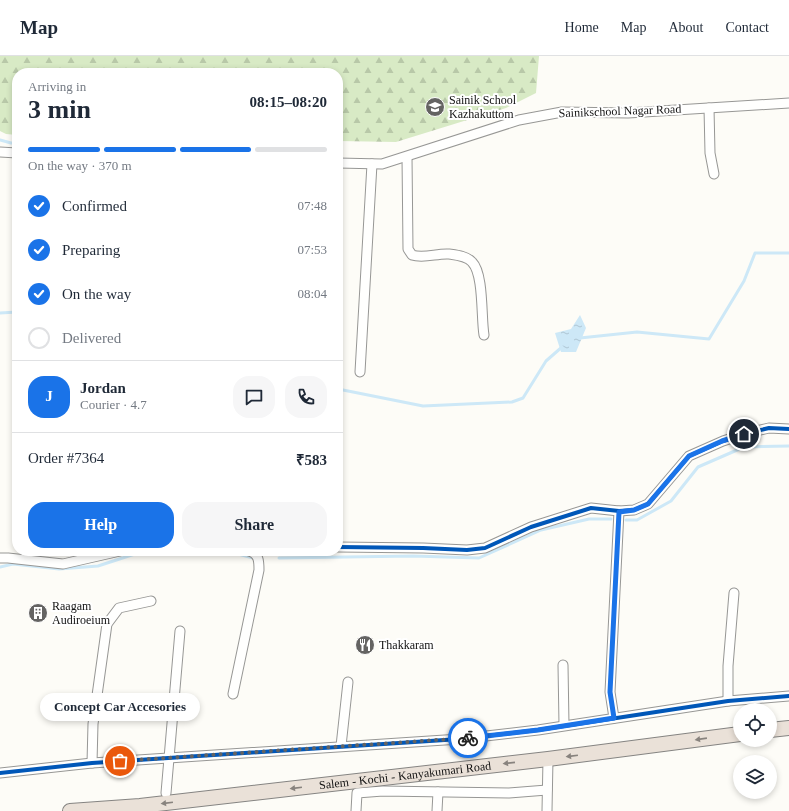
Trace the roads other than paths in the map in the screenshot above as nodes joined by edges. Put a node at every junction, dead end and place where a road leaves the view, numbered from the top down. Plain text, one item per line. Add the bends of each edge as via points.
1 (789, 104) edge
2 (709, 108) junction
3 (0, 152) edge
4 (12, 153) edge
5 (407, 157) junction
6 (343, 163) edge
7 (372, 164) junction
8 (714, 174) dead end
9 (484, 335) dead end
10 (360, 372) dead end
11 (789, 428) edge
12 (619, 512) junction
13 (343, 547) edge
14 (98, 556) edge
15 (258, 556) edge
16 (0, 558) edge
17 (734, 593) dead end
18 (151, 601) dead end
19 (180, 631) dead end
20 (563, 665) dead end
21 (348, 682) dead end
22 (233, 694) dead end
23 (789, 696) edge
24 (728, 702) junction
25 (614, 718) junction
26 (564, 725) junction
27 (789, 728) edge
28 (777, 729) edge
29 (733, 735) edge
30 (341, 746) junction
31 (170, 757) junction
32 (548, 759) junction
33 (92, 762) junction
34 (0, 773) edge
35 (547, 790) junction
36 (438, 792) junction
37 (166, 793) dead end
38 (70, 811) edge
39 (356, 811) edge
40 (437, 811) edge
41 (547, 811) edge

1 - 2 street, Sainikschool Nagar Road
2 - 5 street, Sainikschool Nagar Road via 628,113 562,112 519,120 452,140
2 - 8 street via 710,153
3 - 4 street
5 - 7 street, Sainikschool Nagar Road
5 - 9 street via 408,249 417,257 447,254 463,257 472,262 478,272 481,286
6 - 7 street, Sainikschool Nagar Road
7 - 10 street
11 - 12 street via 768,428 744,434 689,456 648,504 634,510
12 - 13 street via 590,508 531,527 485,548 467,550
12 - 25 street via 610,692
14 - 16 street via 64,564
15 - 22 street via 259,570
17 - 24 street
18 - 33 street via 119,608 107,624 93,724
19 - 31 street
20 - 26 street
21 - 30 street
23 - 24 street
24 - 25 street
25 - 26 street
26 - 30 street via 460,739
27 - 28 highway
29 -> 32 highway, Salem - Kochi - Kanyakumari Road
30 - 31 street
31 - 33 street
31 - 37 street
32 - 35 street
32 -> 38 highway, Salem - Kochi - Kanyakumari Road via 140,806
33 - 34 street
35 - 36 street via 509,793
35 - 41 street
36 - 39 street via 357,793
36 - 40 street

